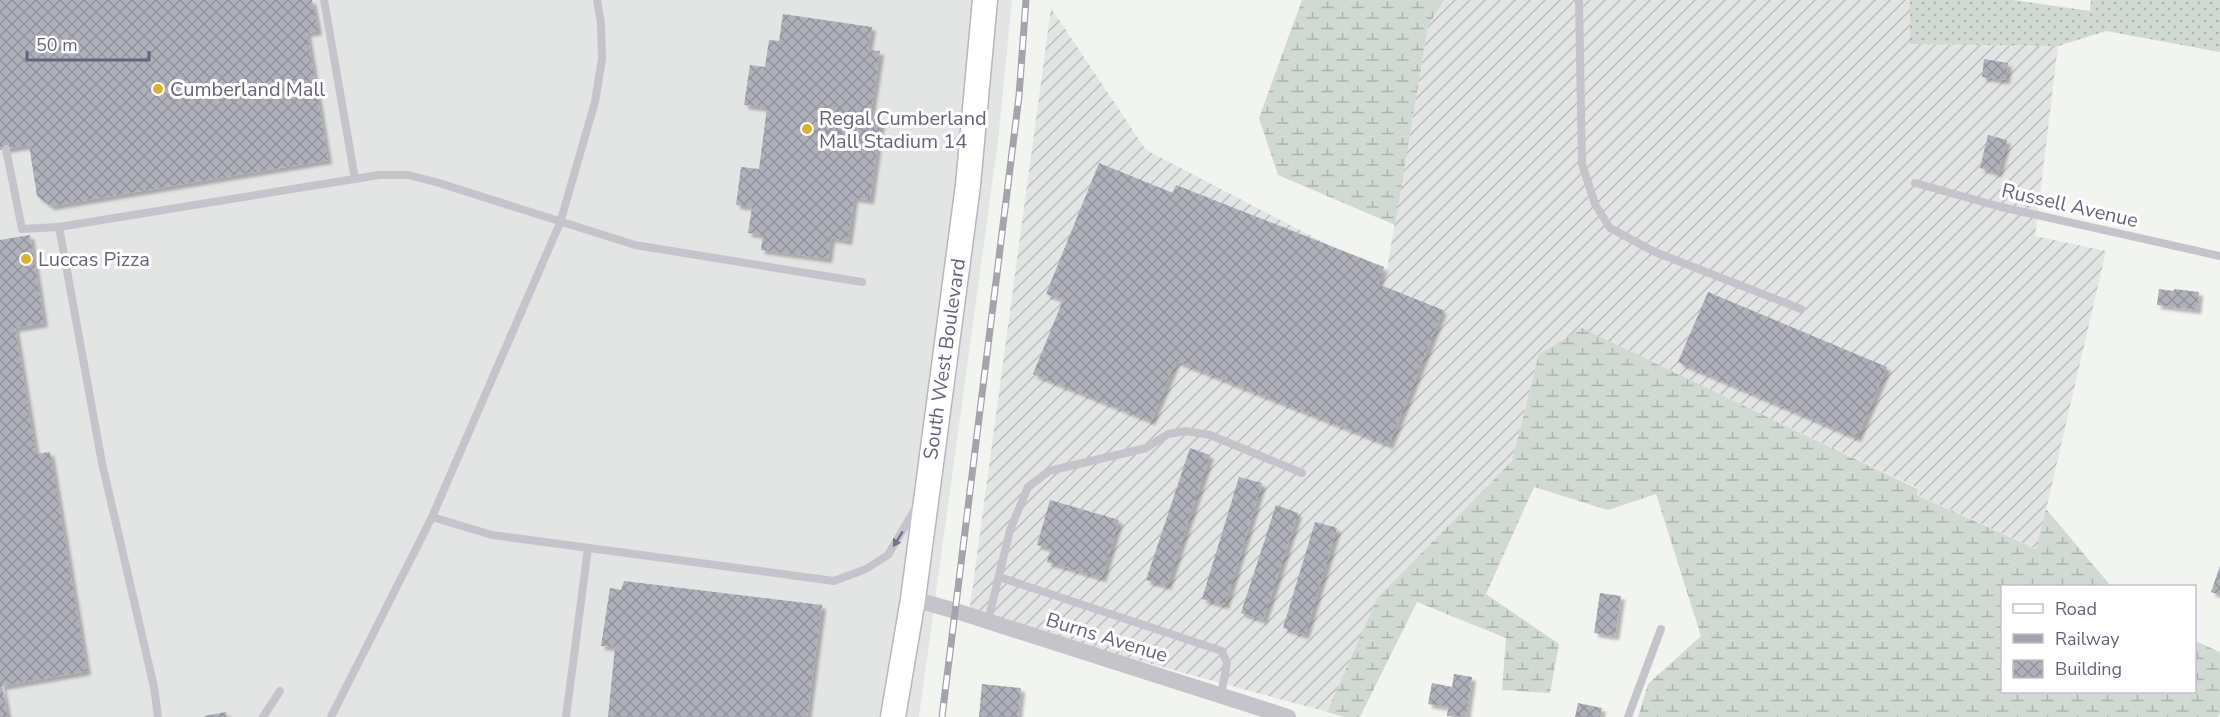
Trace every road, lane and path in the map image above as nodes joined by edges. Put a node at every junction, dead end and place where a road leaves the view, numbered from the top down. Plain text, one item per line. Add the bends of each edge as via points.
1 (324, 0) edge
2 (597, 0) edge
3 (985, 0) edge
4 (1579, 0) edge
5 (6, 149) dead end
6 (356, 179) junction
7 (1914, 183) dead end
8 (560, 223) junction
9 (59, 227) junction
10 (2220, 256) edge
11 (862, 282) dead end
12 (1801, 309) dead end
13 (1302, 473) dead end
14 (927, 488) junction
15 (432, 517) junction
16 (588, 548) junction
17 (999, 577) junction
18 (913, 599) junction
19 (988, 621) junction
20 (1661, 629) dead end
21 (280, 692) dead end
22 (1221, 695) junction
23 (158, 717) edge
24 (263, 717) edge
25 (331, 717) edge
26 (566, 717) edge
27 (893, 717) edge
28 (1288, 717) edge
29 (1628, 717) edge

1 - 6 lane
2 - 8 lane via 602,58 595,102
3 - 14 street, South West Boulevard via 968,185
4 - 12 lane via 1582,164 1595,204 1610,228 1655,252
5 - 9 lane via 22,229
6 - 8 lane via 408,175
6 - 9 lane
7 - 10 lane, Russell Avenue via 2001,207
8 - 11 lane via 635,245
8 - 15 lane
9 - 23 lane via 102,463
13 - 17 lane via 1210,435 1186,430 1168,434 1146,448 1049,471 1028,487 1010,530
14 -> 16 lane via 888,555 866,569 834,581
14 - 18 street, South West Boulevard
15 - 16 lane via 492,535
15 - 25 lane
16 - 26 lane
17 - 19 lane
17 - 22 lane via 1222,651 1227,663
18 - 19 street, Burns Avenue
18 - 27 street, South West Boulevard
19 - 22 street, Burns Avenue
20 - 29 lane
21 - 24 lane
22 - 28 street, Burns Avenue

